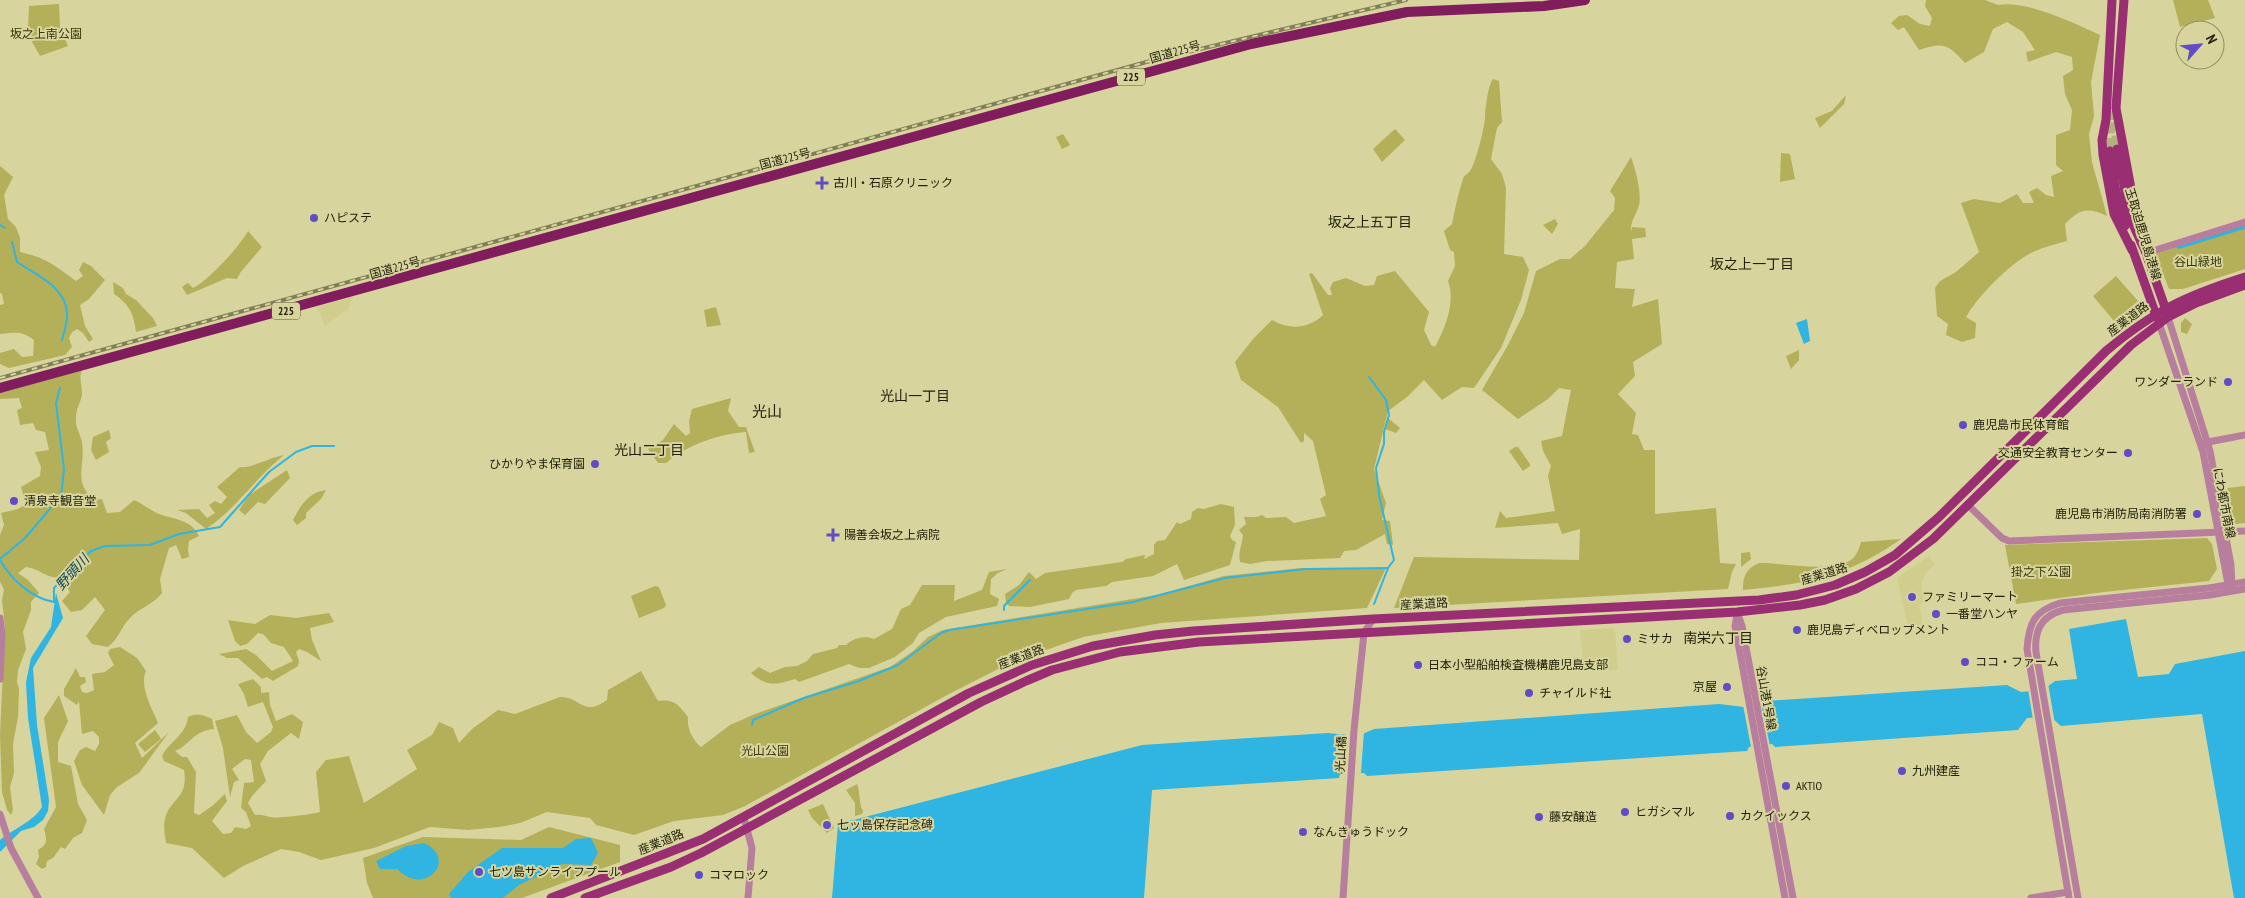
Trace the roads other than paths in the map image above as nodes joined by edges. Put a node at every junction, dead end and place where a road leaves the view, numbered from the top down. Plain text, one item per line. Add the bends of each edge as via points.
1 (1585, 0) edge
2 (2112, 0) edge
3 (2124, 0) edge
4 (2245, 222) edge
5 (2141, 242) junction
6 (2132, 250) junction
7 (2146, 254) junction
8 (2245, 277) edge
9 (2245, 285) edge
10 (2165, 308) junction
11 (2156, 313) junction
12 (2168, 317) junction
13 (2159, 323) junction
14 (0, 388) edge
15 (2245, 435) edge
16 (2204, 443) junction
17 (1968, 505) junction
18 (2245, 531) edge
19 (2222, 534) junction
20 (2245, 582) edge
21 (2231, 586) junction
22 (2245, 589) edge
23 (1737, 612) junction
24 (0, 618) edge
25 (1373, 619) junction
26 (1364, 633) junction
27 (0, 679) edge
28 (2045, 726) junction
29 (1760, 747) junction
30 (0, 814) edge
31 (744, 818) junction
32 (748, 829) junction
33 (2069, 895) edge
34 (38, 898) edge
35 (551, 898) edge
36 (585, 898) edge
37 (748, 898) edge
38 (1343, 898) edge
39 (1785, 898) edge
40 (1792, 898) edge
41 (2031, 898) edge
42 (2078, 898) edge

1 - 14 highway, 国道225号 / 225 via 1544,6 1407,12 1251,44
2 - 6 main road via 2103,155 2114,214
3 - 5 main road via 2116,108
4 - 7 street
5 - 6 main road, 玉取迫鹿児島港線 via 2130,218 2114,150 2117,197
5 - 7 main road, 玉取迫鹿児島港線
6 - 11 main road, 玉取迫鹿児島港線
7 - 10 main road, 玉取迫鹿児島港線
8 - 10 main road, 産業道路 via 2191,295
9 - 12 main road, 産業道路
10 - 11 main road, 産業道路
10 - 12 main road, 玉取迫鹿児島港線
11 - 13 main road, 玉取迫鹿児島港線
11 - 25 main road, 産業道路 via 2106,351 1922,533 1881,564 1851,579 1796,595 1759,600
12 - 13 main road, 産業道路
12 - 16 street, にわ都市南線
13 - 16 street, にわ都市南線
13 - 17 main road, 産業道路 via 2131,345
15 - 16 street
16 - 19 street, にわ都市南線
17 - 19 street via 2009,541
17 - 23 main road, 産業道路 via 1919,551 1864,586 1808,604
18 - 19 street
19 - 21 street, にわ都市南線
20 - 21 street
21 - 22 street
21 - 28 street via 2048,606 2030,625 2027,649 2038,683
23 - 26 main road, 産業道路
23 - 29 street, 谷山港1号線 via 1742,626
24 - 27 street
25 - 26 street
25 - 31 main road, 産業道路 via 1155,635 1093,646 1057,657 969,693
26 - 32 main road, 産業道路 via 1166,645 1120,652 1052,670 981,702
26 - 38 street, 光山橋
28 - 33 street
28 - 42 street
29 - 39 street, 谷山港1号線
29 - 40 street, 谷山港1号線
30 - 34 street via 10,844
31 - 32 street
31 - 35 main road, 産業道路 via 668,854
32 - 36 main road, 産業道路 via 671,867
32 - 37 street via 752,848
33 - 41 street

